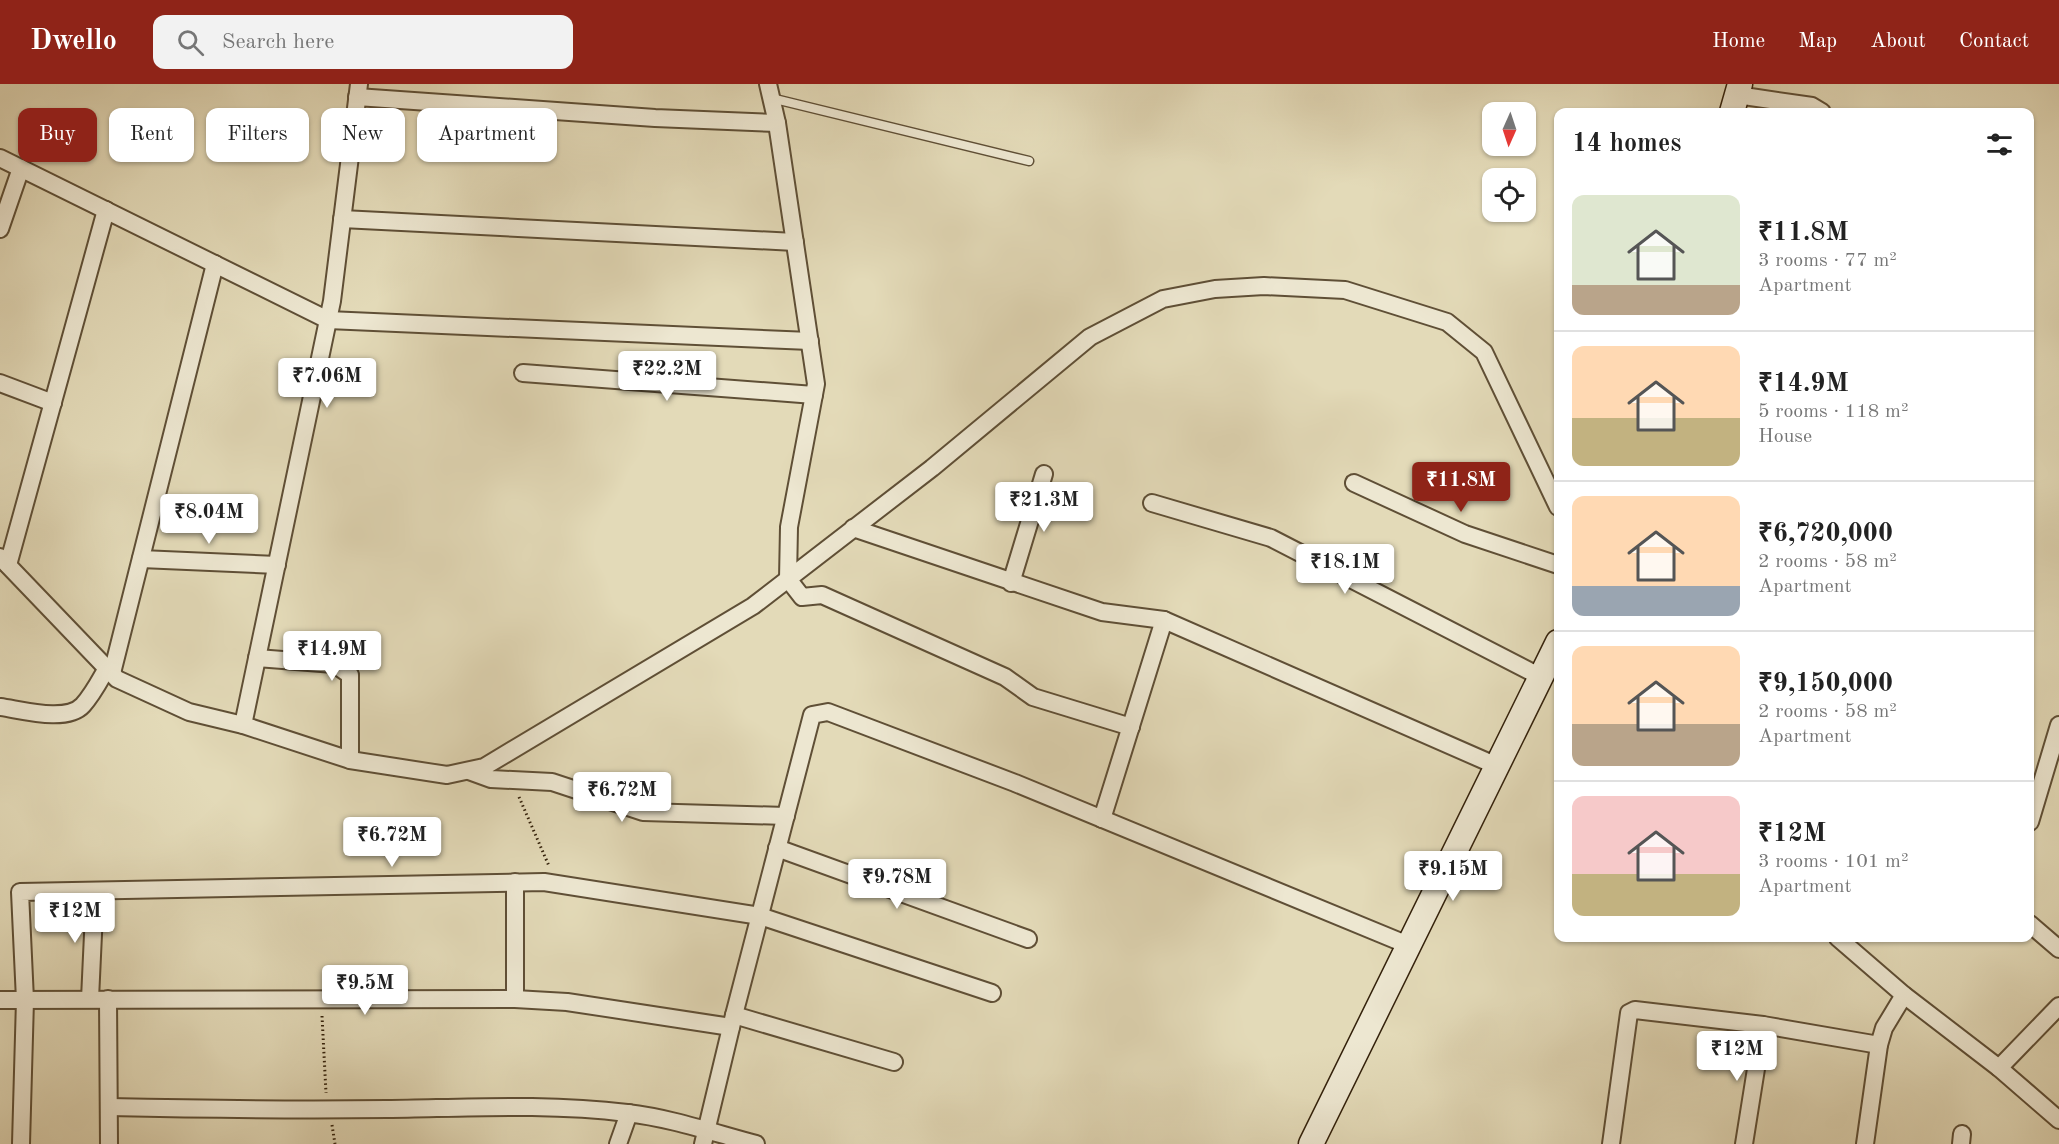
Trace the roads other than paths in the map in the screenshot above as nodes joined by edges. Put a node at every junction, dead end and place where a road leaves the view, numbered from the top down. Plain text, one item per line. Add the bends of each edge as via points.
1 (358, 91) edge
2 (770, 91) edge
3 (1736, 97) edge
4 (1815, 108) edge
5 (777, 123) junction
6 (0, 158) edge
7 (1029, 161) dead end
8 (21, 168) junction
9 (106, 210) junction
10 (342, 219) junction
11 (0, 229) edge
12 (795, 242) junction
13 (215, 264) junction
14 (328, 320) junction
15 (810, 341) junction
16 (523, 374) dead end
17 (0, 384) edge
18 (814, 395) junction
19 (53, 403) junction
20 (1044, 474) dead end
21 (1354, 483) dead end
22 (1554, 499) edge
23 (1152, 504) dead end
24 (854, 528) junction
25 (141, 559) junction
26 (4, 561) edge
27 (1554, 564) edge
28 (276, 565) junction
29 (788, 579) junction
30 (1011, 583) junction
31 (1164, 620) junction
32 (1554, 650) edge
33 (257, 658) junction
34 (110, 671) junction
35 (1541, 677) junction
36 (0, 707) edge
37 (2059, 724) edge
38 (243, 725) junction
39 (1131, 727) junction
40 (350, 760) junction
41 (1497, 766) junction
42 (468, 771) junction
43 (2034, 808) edge
44 (786, 816) junction
45 (1102, 819) junction
46 (777, 848) junction
47 (515, 882) junction
48 (95, 891) junction
49 (759, 916) junction
50 (2034, 927) edge
51 (1028, 939) dead end
52 (1843, 942) edge
53 (1408, 945) junction
54 (2059, 949) edge
55 (992, 993) dead end
56 (1904, 995) junction
57 (90, 999) junction
58 (108, 999) junction
59 (515, 999) junction
60 (0, 1000) edge
61 (25, 1000) junction
62 (2059, 1006) edge
63 (732, 1021) junction
64 (1763, 1025) junction
65 (1879, 1046) junction
66 (894, 1062) dead end
67 (1999, 1068) junction
68 (109, 1107) junction
69 (628, 1113) junction
70 (2059, 1120) edge
71 (704, 1137) edge
72 (21, 1144) edge
73 (109, 1144) edge
74 (618, 1144) edge
75 (756, 1144) edge
76 (1311, 1144) edge
77 (1611, 1144) edge
78 (1744, 1144) edge
79 (1865, 1144) edge

1 - 5 street via 655,118
1 - 10 street
2 - 5 street
2 - 7 lane
3 - 4 street
5 - 12 street
6 - 8 street
8 - 9 street
8 - 11 street
9 - 13 street
9 - 19 street
10 - 12 street
10 - 14 street
12 - 15 street
13 - 14 street
13 - 25 street
14 - 15 street
14 - 28 street
15 - 18 street
16 - 18 street
17 - 19 street
18 - 29 street via 789,527
19 - 26 street
20 - 30 street
21 - 27 street via 1465,534
22 - 24 street via 1484,352 1447,322 1345,290 1264,286 1215,289 1163,299 1090,337
23 - 35 street via 1271,538
24 - 29 street
24 - 30 street
25 - 28 street
25 - 34 street
26 - 34 street
28 - 33 street
29 - 39 street via 802,597 822,595 1005,677 1034,698
29 - 42 street via 753,606 484,767
30 - 31 street via 1102,612
31 - 39 street
31 - 41 street
32 - 35 street
33 - 38 street
33 - 40 street via 334,664 350,675
34 - 36 street via 83,705 68,714
34 - 38 street via 138,690 189,712
35 - 41 street
37 - 43 street
38 - 40 street
39 - 45 street
40 - 42 street via 447,775
41 - 53 street
42 - 44 street via 491,779 552,782 643,812
44 - 45 street via 812,715 828,712
44 - 46 street
45 - 53 street
46 - 49 street
46 - 51 street
47 - 48 street
47 - 49 street via 544,882
47 - 59 street
48 - 57 street
48 - 61 street via 20,892
49 - 55 street
49 - 63 street
50 - 54 street
52 - 56 street
53 - 76 street
56 - 65 street via 1884,1028
56 - 67 street
57 - 58 street
57 - 61 street
58 - 59 street
58 - 68 street
59 - 63 street
60 - 61 street
61 - 72 street
62 - 67 street
63 - 66 street
63 - 71 street
64 - 65 street
64 - 77 street via 1630,1011
64 - 78 street
65 - 79 street
67 - 70 street
68 - 69 street via 533,1108
68 - 73 street
69 - 71 street
69 - 74 street
71 - 75 street

